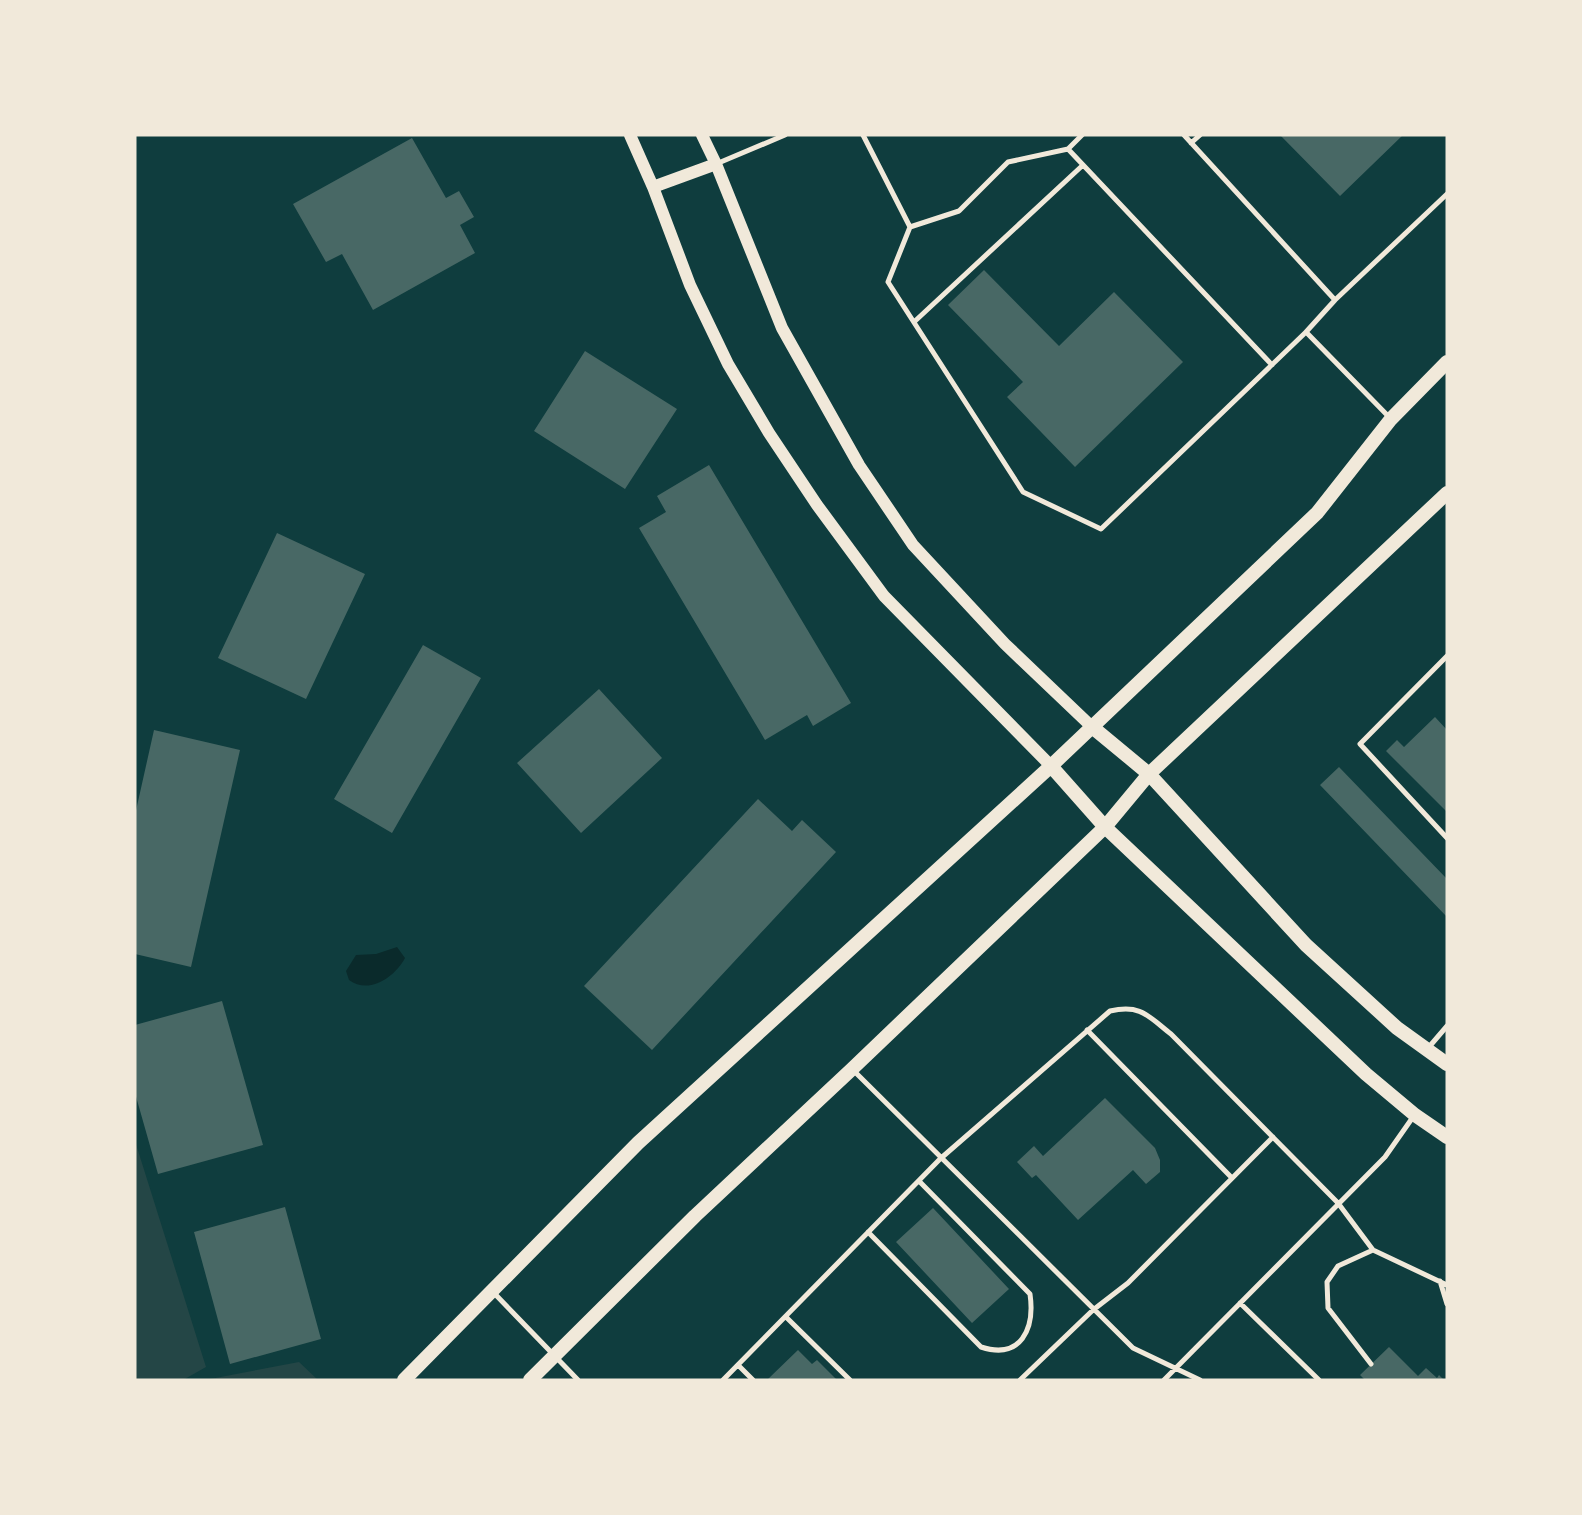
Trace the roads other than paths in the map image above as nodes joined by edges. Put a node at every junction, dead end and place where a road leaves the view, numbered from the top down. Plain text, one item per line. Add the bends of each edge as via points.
1 (630, 135) edge
2 (702, 135) edge
3 (785, 135) edge
4 (863, 135) edge
5 (1082, 135) edge
6 (1184, 135) edge
7 (1200, 135) edge
8 (1191, 143) junction
9 (1068, 149) junction
10 (716, 164) junction
11 (1083, 165) junction
12 (653, 187) junction
13 (1447, 194) edge
14 (910, 226) junction
15 (1335, 300) junction
16 (914, 322) junction
17 (1307, 332) junction
18 (1447, 362) edge
19 (1272, 365) junction
20 (1391, 419) junction
21 (1447, 493) edge
22 (1447, 656) edge
23 (1091, 726) junction
24 (1051, 766) junction
25 (1149, 774) junction
26 (1105, 827) junction
27 (1447, 838) edge
28 (1447, 1026) edge
29 (1087, 1030) junction
30 (1427, 1050) junction
31 (1447, 1064) edge
32 (852, 1069) junction
33 (1415, 1115) junction
34 (1447, 1137) edge
35 (1273, 1138) junction
36 (940, 1159) junction
37 (1232, 1178) junction
38 (919, 1181) junction
39 (1338, 1203) junction
40 (868, 1232) junction
41 (1373, 1250) junction
42 (1440, 1281) junction
43 (1447, 1285) edge
44 (493, 1291) junction
45 (1240, 1303) junction
46 (1447, 1304) edge
47 (1093, 1310) junction
48 (786, 1317) junction
49 (554, 1356) junction
50 (1371, 1364) dead end
51 (738, 1365) junction
52 (1177, 1367) junction
53 (404, 1380) edge
54 (530, 1380) edge
55 (578, 1380) edge
56 (723, 1380) edge
57 (753, 1380) edge
58 (850, 1380) edge
59 (1020, 1380) edge
60 (1164, 1380) edge
61 (1200, 1380) edge
62 (1319, 1380) edge

1 - 12 street
2 - 10 street
3 - 10 lane
4 - 14 lane
5 - 9 lane
6 - 8 lane
7 - 8 lane
8 - 15 lane
9 - 11 lane
9 - 14 lane via 1008,162 959,211
10 - 12 street
10 - 23 street via 782,328 859,465 913,545 1005,644
11 - 16 lane
11 - 19 lane
12 - 24 street via 728,364 817,505 884,596
13 - 15 lane
14 - 16 lane via 887,282
15 - 17 lane
16 - 19 lane via 1023,492 1101,529
17 - 19 lane
17 - 20 lane
18 - 20 main road
20 - 23 main road via 1317,513
21 - 25 main road
22 - 27 lane via 1360,744
23 - 24 main road
23 - 25 main road
24 - 26 main road
24 - 44 main road via 638,1143
25 - 26 main road
25 - 30 main road via 1306,945
26 - 32 main road
26 - 33 main road
28 - 30 lane
29 - 35 lane via 1110,1011 1141,1010 1171,1034
29 - 36 lane
29 - 37 lane
30 - 31 main road
32 - 36 lane
32 - 49 main road
33 - 34 main road
33 - 39 lane via 1385,1157
35 - 37 lane
35 - 39 lane
36 - 38 lane
36 - 47 lane
37 - 47 lane via 1128,1283
38 - 40 lane
38 - 40 lane via 1030,1294 1030,1327 1021,1342 993,1351 981,1347
39 - 41 lane
39 - 45 lane
40 - 48 lane
41 - 42 lane
41 - 50 lane via 1338,1266 1327,1282 1328,1308
42 - 43 lane
42 - 46 lane
44 - 49 lane
44 - 53 main road
45 - 52 lane
45 - 62 lane
47 - 52 lane via 1133,1348
47 - 59 lane
48 - 51 lane
48 - 58 lane
49 - 54 main road
49 - 55 lane
51 - 56 lane
51 - 57 lane
52 - 60 lane
52 - 61 lane

